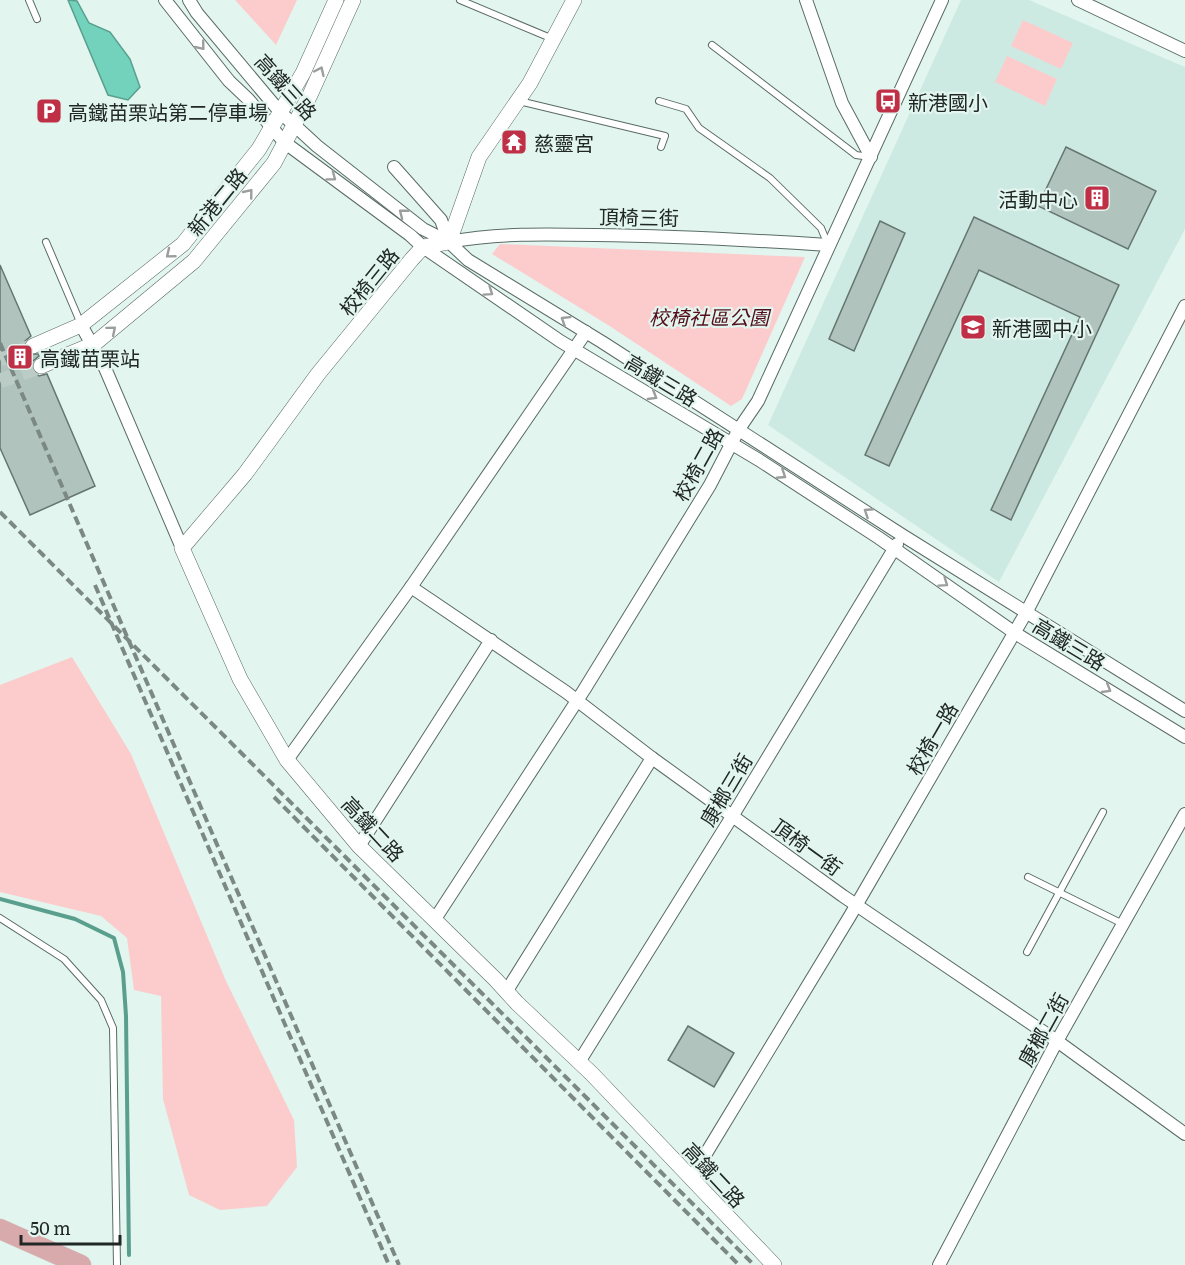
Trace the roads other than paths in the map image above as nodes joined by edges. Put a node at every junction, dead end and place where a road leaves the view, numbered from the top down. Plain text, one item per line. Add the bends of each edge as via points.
1 (29, 0) edge
2 (165, 0) edge
3 (189, 0) edge
4 (336, 0) edge
5 (353, 0) edge
6 (460, 0) edge
7 (574, 0) edge
8 (806, 0) edge
9 (942, 0) edge
10 (1078, 0) edge
11 (37, 19) dead end
12 (554, 39) junction
13 (712, 45) dead end
14 (1185, 51) edge
15 (518, 101) junction
16 (659, 101) dead end
17 (280, 112) junction
18 (295, 125) junction
19 (271, 126) junction
20 (285, 142) junction
21 (661, 147) dead end
22 (871, 157) junction
23 (394, 167) dead end
24 (46, 242) dead end
25 (449, 242) junction
26 (828, 245) junction
27 (423, 247) junction
28 (1185, 306) edge
29 (81, 325) junction
30 (586, 332) junction
31 (94, 344) junction
32 (33, 346) tunnel mouth
33 (574, 349) junction
34 (41, 366) tunnel mouth
35 (739, 429) junction
36 (732, 443) junction
37 (902, 535) junction
38 (182, 548) junction
39 (894, 549) junction
40 (411, 586) junction
41 (1027, 612) junction
42 (1015, 633) junction
43 (491, 640) junction
44 (577, 701) junction
45 (1185, 711) edge
46 (1185, 737) edge
47 (652, 758) junction
48 (287, 760) junction
49 (1103, 812) dead end
50 (1185, 814) edge
51 (733, 815) junction
52 (359, 846) junction
53 (1028, 877) dead end
54 (1059, 891) junction
55 (856, 905) junction
56 (0, 918) edge
57 (435, 919) junction
58 (1123, 924) junction
59 (1027, 952) dead end
60 (506, 992) junction
61 (1057, 1041) junction
62 (579, 1062) junction
63 (1185, 1134) edge
64 (692, 1179) junction
65 (0, 1229) edge
66 (81, 1265) edge
67 (117, 1265) edge
68 (774, 1265) edge
69 (939, 1265) edge

1 - 11 lane
2 -> 19 street, 高鐵三路 via 229,81
3 - 17 street, 高鐵三路
4 - 17 street, 新港二路 via 303,73
18 -> 5 street, 新港二路
6 - 12 lane
7 - 12 street
8 - 22 street via 842,104
9 - 22 street, 校椅二路
10 - 14 street
12 - 15 street
13 - 22 lane via 856,155
15 - 21 lane via 665,136
15 - 25 street via 479,158
16 - 26 lane via 686,109 699,128 770,178 821,228
17 - 18 street, 高鐵三路
17 - 19 street, 新港二路
18 - 20 street, 新港二路
25 -> 18 street, 高鐵三路 via 423,229
19 - 20 street, 高鐵三路
19 -> 29 street, 新港二路 via 259,148 183,244
20 -> 27 street, 高鐵三路
31 -> 20 street, 新港二路 via 194,261 274,163
22 - 26 street, 校椅二路
23 - 25 street via 441,220
24 - 29 lane
25 - 26 street, 頂椅三街 via 479,236 546,234 676,236
25 - 27 street, 校椅三路
30 -> 25 street, 高鐵三路 via 468,260
26 - 35 street, 校椅二路 via 758,401
27 -> 33 street, 高鐵三路
27 - 38 street, 校椅三路
28 - 41 street, 校椅一路
29 - 31 street, 高鐵二路
29 - 32 street, 新港二路
30 - 33 street
30 - 35 street, 高鐵三路
31 - 34 street, 新港二路
31 - 38 street, 高鐵二路
33 -> 36 street, 高鐵三路
33 - 40 street
35 - 36 street, 校椅二路
37 -> 35 street, 高鐵三路
36 -> 39 street, 高鐵三路
36 - 44 street, 校椅二路
37 - 39 street, 康榔三街
37 - 41 street, 高鐵三路
38 - 48 street, 高鐵二路 via 240,679
39 -> 42 street, 高鐵三路
39 - 51 street, 康榔三街
40 - 43 street, 頂椅一街
40 - 48 street
41 - 42 street, 校椅一路
41 - 45 street, 高鐵三路
42 -> 46 street, 高鐵三路
42 - 55 street, 校椅一路
43 - 44 street, 頂椅一街
43 - 52 street
44 - 47 street, 頂椅一街
44 - 57 street, 校椅二路
47 - 51 street, 頂椅一街
47 - 60 street
48 - 52 street, 高鐵二路
49 - 54 lane
50 - 58 street, 康榔二街
51 - 55 street, 頂椅一街
51 - 62 street, 康榔三街
52 - 57 street, 高鐵二路
53 - 54 lane
54 - 58 lane
54 - 59 lane
55 - 61 street, 頂椅一街
55 - 64 street, 校椅一路
56 - 67 lane via 64,959 100,1000 113,1028
57 - 60 street, 高鐵二路
58 - 61 street, 康榔二街
60 - 62 street, 高鐵二路
61 - 63 street, 頂椅一街
61 - 69 street, 康榔二街
62 - 64 street, 高鐵二路
64 - 68 street, 高鐵二路
65 - 66 main road

